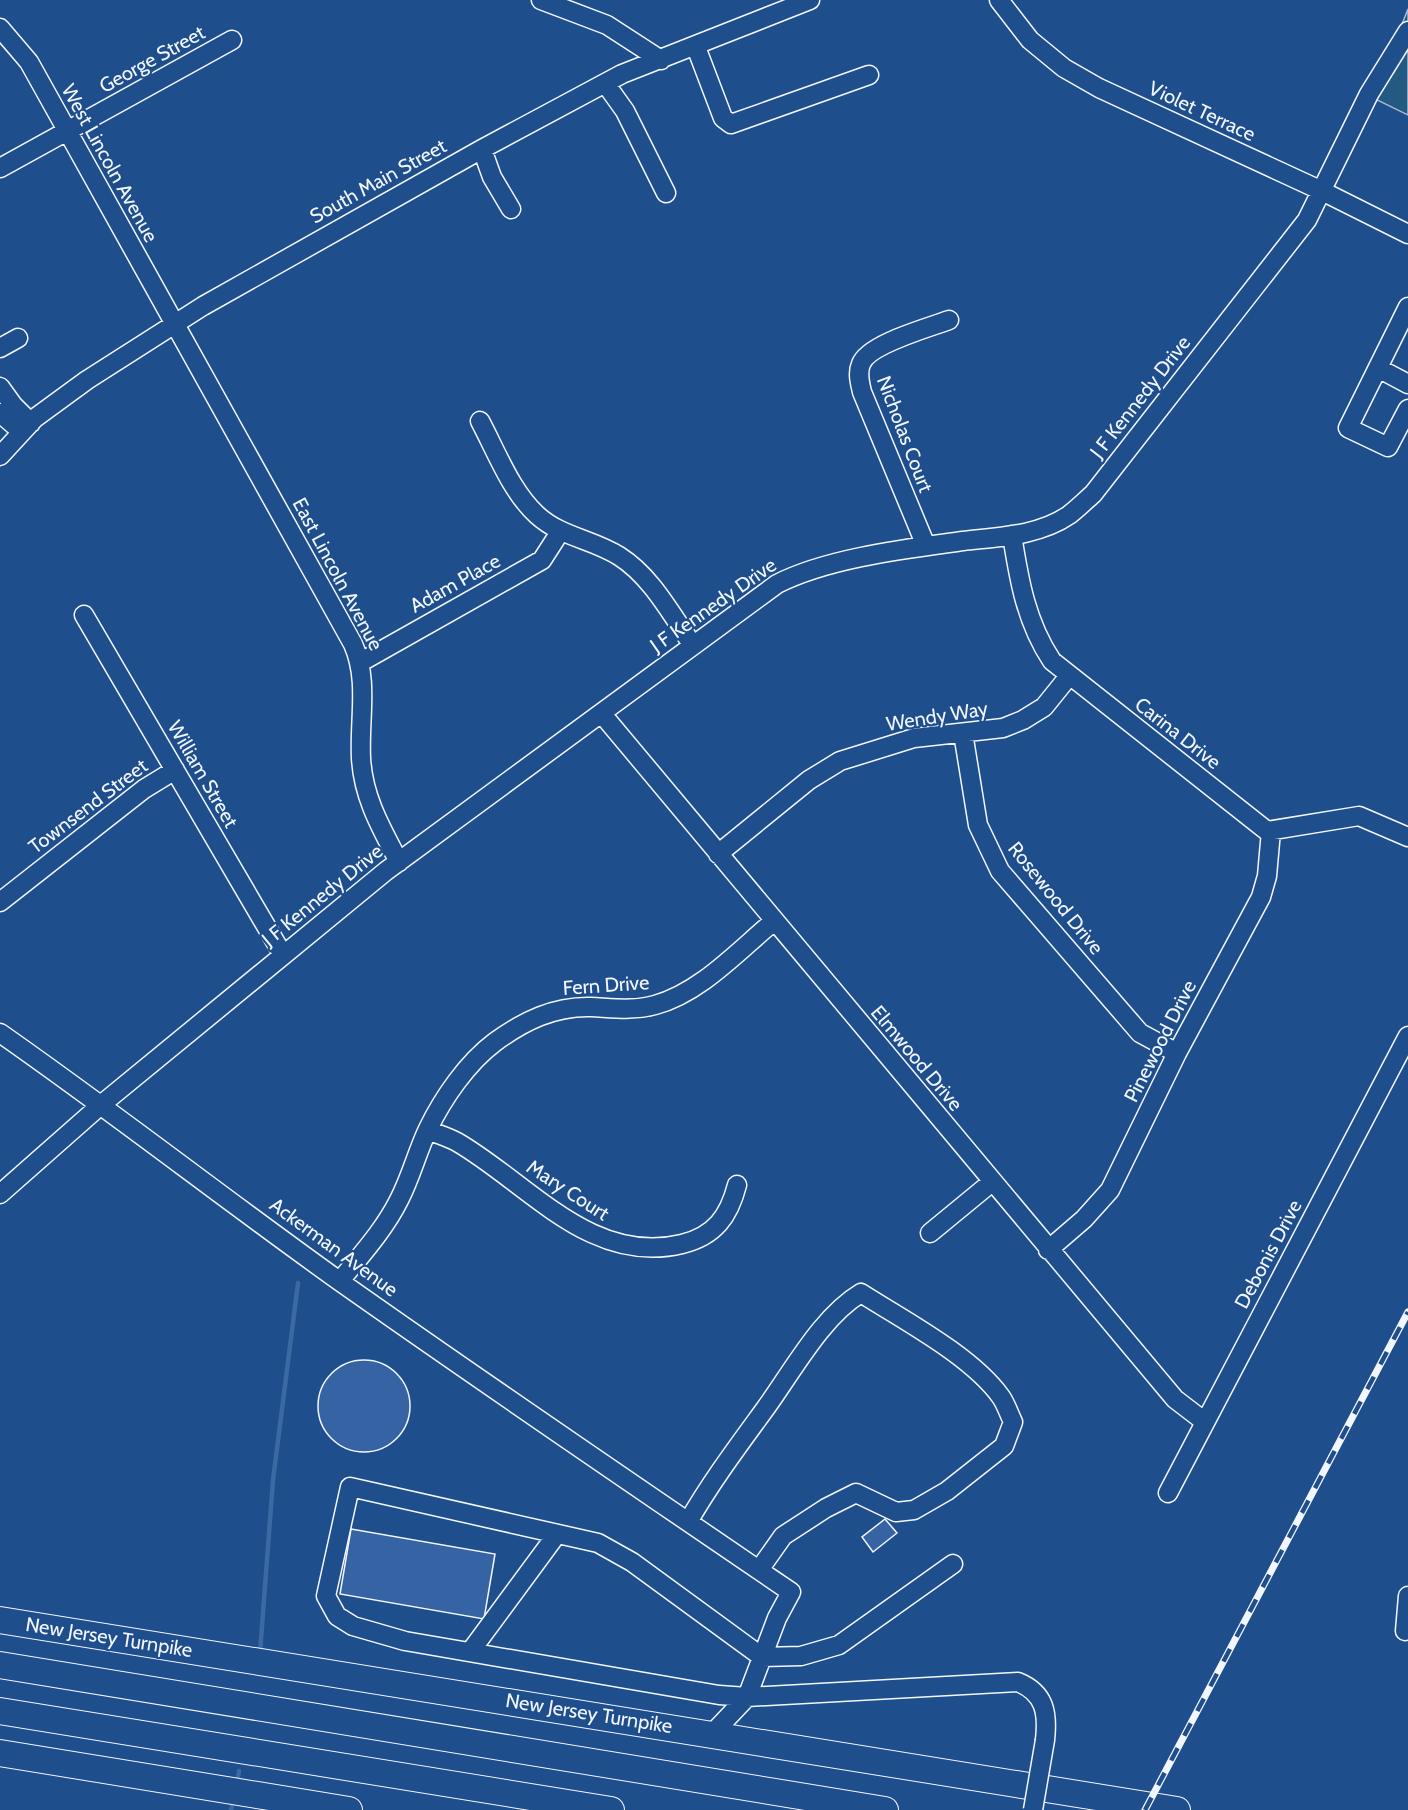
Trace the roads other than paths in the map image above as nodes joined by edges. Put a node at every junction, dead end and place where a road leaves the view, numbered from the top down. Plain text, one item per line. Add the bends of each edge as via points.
1 (542, 0) edge
2 (810, 0) edge
3 (999, 0) edge
4 (0, 27) edge
5 (1408, 31) edge
6 (232, 40) dead end
7 (696, 47) junction
8 (661, 60) junction
9 (869, 75) dead end
10 (605, 82) junction
11 (66, 133) junction
12 (482, 149) junction
13 (0, 168) edge
14 (1322, 191) junction
15 (666, 193) dead end
16 (511, 209) dead end
17 (1408, 234) edge
18 (1408, 307) edge
19 (949, 320) dead end
20 (176, 324) junction
21 (18, 338) dead end
22 (0, 348) edge
23 (1378, 368) junction
24 (1408, 384) edge
25 (0, 387) edge
26 (1408, 409) edge
27 (0, 413) edge
28 (480, 421) dead end
29 (27, 427) junction
30 (0, 456) edge
31 (560, 532) junction
32 (1012, 535) junction
33 (926, 546) junction
34 (84, 615) dead end
35 (692, 644) junction
36 (361, 662) junction
37 (1069, 676) junction
38 (602, 714) junction
39 (963, 733) junction
40 (175, 770) junction
41 (1271, 831) junction
42 (1408, 837) edge
43 (718, 854) junction
44 (399, 862) junction
45 (0, 902) edge
46 (773, 922) junction
47 (283, 955) junction
48 (0, 1033) edge
49 (1408, 1036) edge
50 (1177, 1053) junction
51 (102, 1104) junction
52 (428, 1130) junction
53 (992, 1182) junction
54 (737, 1185) dead end
55 (0, 1194) edge
56 (930, 1233) dead end
57 (1048, 1250) junction
58 (340, 1281) junction
59 (1205, 1422) junction
60 (1168, 1493) dead end
61 (688, 1522) junction
62 (557, 1534) junction
63 (953, 1564) dead end
64 (759, 1570) junction
65 (1408, 1596) edge
66 (0, 1620) edge
67 (1405, 1631) dead end
68 (470, 1652) junction
69 (762, 1657) junction
70 (0, 1665) edge
71 (747, 1698) junction
72 (0, 1711) edge
73 (713, 1733) junction
74 (0, 1753) edge
75 (349, 1810) edge
76 (611, 1810) edge
77 (885, 1810) edge
78 (1034, 1810) edge
79 (1177, 1810) edge

1 - 8 street via 607,25
2 - 7 street, South Main Street
3 - 14 street, Violet Terrace via 1030,40 1064,68
4 - 11 street, West Lincoln Avenue via 29,62
5 - 14 street, J F Kennedy Drive via 1369,94
6 - 11 street, George Street
7 - 8 street, South Main Street
7 - 9 street via 723,118 731,124
8 - 10 street, South Main Street
10 - 12 street, South Main Street
10 - 15 street via 626,111
11 - 13 street, George Street
11 - 20 street, West Lincoln Avenue
12 - 16 street via 492,177
12 - 20 street, South Main Street
14 - 17 street, Violet Terrace
14 - 32 street, J F Kennedy Drive via 1307,220 1093,494 1068,516
18 - 23 street
19 - 33 street, Nicholas Court via 872,350 861,363 858,376
20 - 29 street, South Main Street via 87,380
20 - 36 street, East Lincoln Avenue
21 - 22 street
23 - 24 street
23 - 26 street via 1348,428 1388,447
25 - 29 street
27 - 29 street
28 - 31 street via 521,499
29 - 30 street, South Main Street
31 - 35 street via 595,543 644,576
31 - 36 street, Adam Place via 542,560
32 - 33 street, J F Kennedy Drive
32 - 37 street, Carina Drive via 1031,624 1052,661
33 - 35 street, J F Kennedy Drive via 801,571
34 - 40 street, William Street
35 - 38 street, J F Kennedy Drive
36 - 44 street, East Lincoln Avenue via 364,785 373,813
37 - 39 street, Wendy Way via 1044,707 1023,720 1003,728
37 - 41 street, Carina Drive
38 - 43 street, Elmwood Drive
38 - 44 street, J F Kennedy Drive
39 - 43 street, Wendy Way via 914,738 840,761 809,780
39 - 50 street, Rosewood Drive via 978,825 1000,871 1140,1033
40 - 45 street, Townsend Street via 144,789
40 - 47 street, William Street
41 - 42 street via 1359,816
41 - 50 street, Pinewood Drive via 1261,897
43 - 46 street, Elmwood Drive
44 - 47 street, J F Kennedy Drive
46 - 52 street, Fern Drive via 677,997 627,1010 561,1009 519,1026 492,1044 469,1069 445,1099
46 - 53 street, Elmwood Drive
47 - 51 street, J F Kennedy Drive
48 - 51 street, Ackerman Avenue
49 - 59 street, Debonis Drive
50 - 57 street, Pinewood Drive via 1110,1190
51 - 55 street, J F Kennedy Drive
51 - 58 street, Ackerman Avenue
52 - 54 street, Mary Court via 456,1141 576,1226 608,1242 642,1248 696,1241 719,1225 731,1208
52 - 58 street, Fern Drive via 387,1222
53 - 56 street
53 - 57 street, Elmwood Drive
57 - 59 street, Elmwood Drive via 1175,1399
58 - 61 street, Ackerman Avenue
59 - 60 street, Debonis Drive
61 - 64 street, Ackerman Avenue
61 - 64 street via 713,1478 789,1373 844,1303 861,1293 935,1340 1001,1397 1013,1422 1004,1446 947,1491 914,1510 896,1512 856,1493 783,1536
62 - 68 street
62 - 68 street via 350,1487 326,1596 337,1616 353,1626 395,1638
62 - 69 street via 598,1543 632,1562
63 - 69 street via 839,1645 801,1656
64 - 69 street, Ackerman Avenue via 791,1592
65 - 67 street
66 - 73 highway, New Jersey Turnpike
68 - 71 street
69 - 71 street
70 - 77 highway
71 - 73 street
71 - 78 street, bridge via 1017,1682 1030,1687 1040,1696 1046,1710
72 - 76 highway
73 - 79 highway, New Jersey Turnpike
74 - 75 highway

